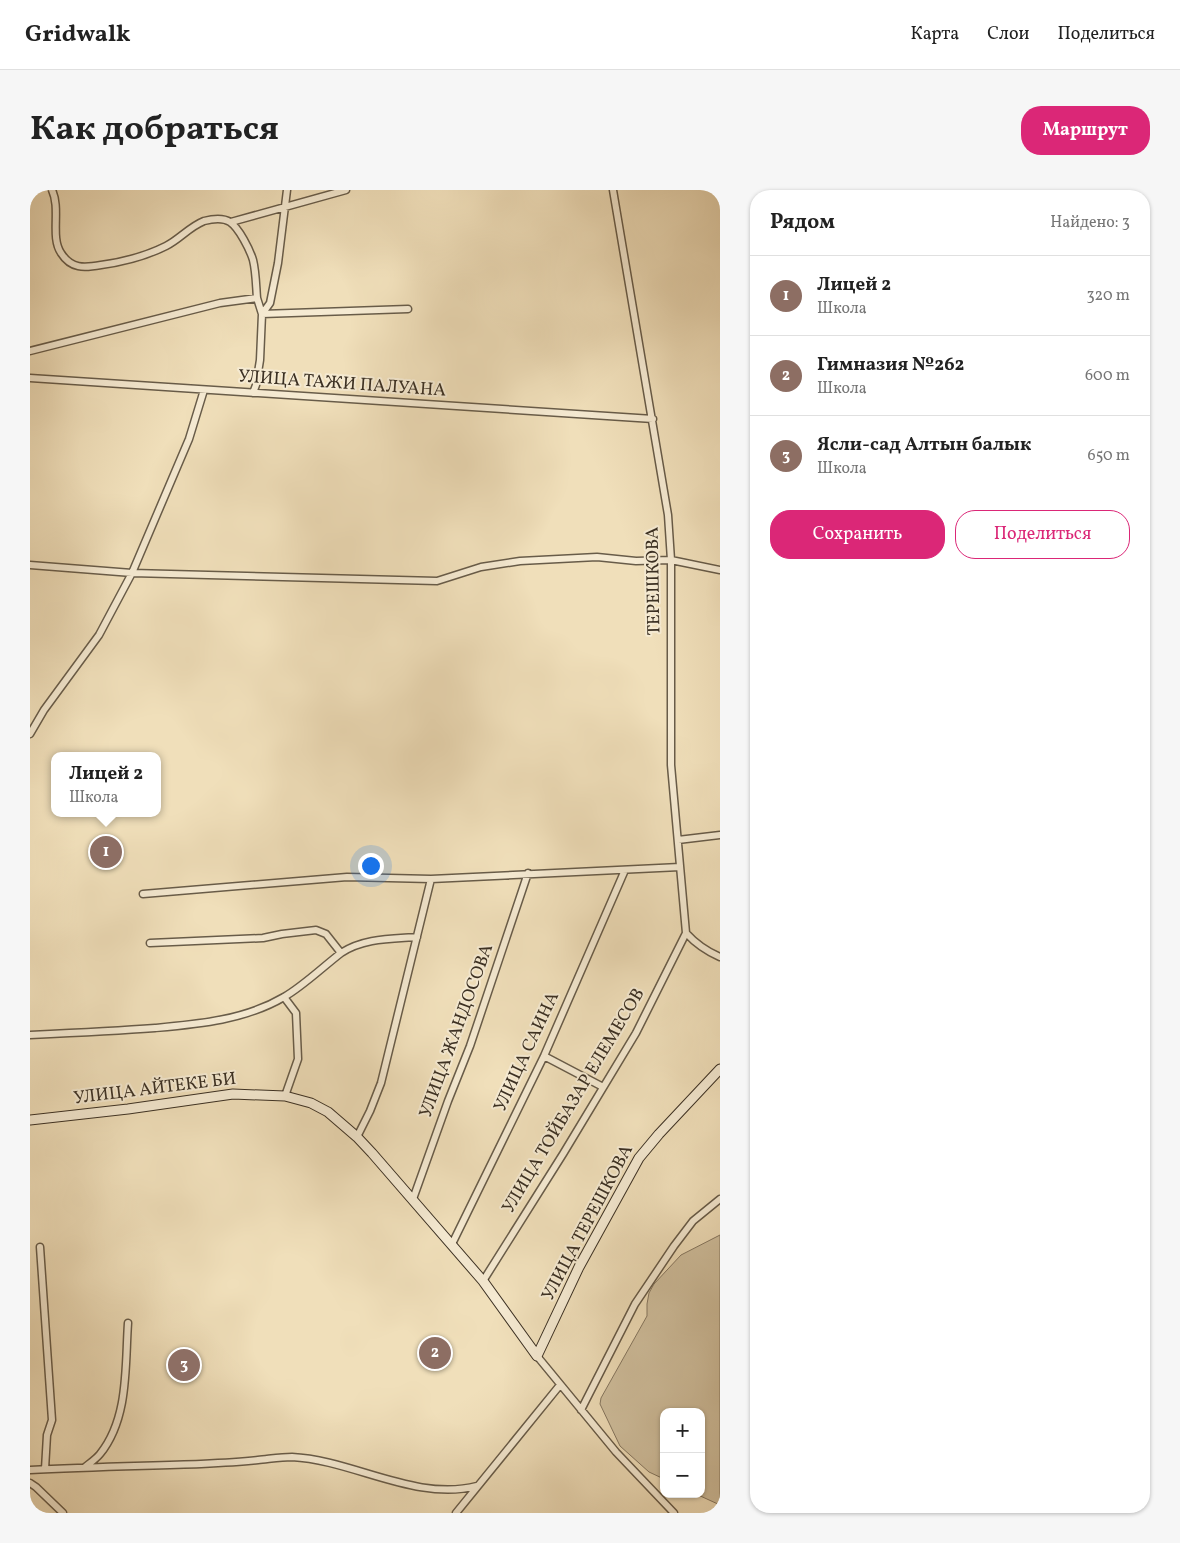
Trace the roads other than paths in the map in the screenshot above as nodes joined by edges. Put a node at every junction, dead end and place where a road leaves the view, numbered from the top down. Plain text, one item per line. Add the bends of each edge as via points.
1 (52, 190) edge
2 (288, 190) edge
3 (346, 190) edge
4 (614, 190) edge
5 (286, 207) junction
6 (231, 222) junction
7 (257, 298) junction
8 (408, 309) dead end
9 (262, 314) junction
10 (30, 351) edge
11 (30, 378) edge
12 (204, 390) junction
13 (253, 392) junction
14 (653, 419) junction
15 (670, 560) junction
16 (30, 565) edge
17 (720, 570) edge
18 (132, 573) junction
19 (30, 734) edge
20 (720, 835) edge
21 (678, 840) junction
22 (680, 867) junction
23 (625, 870) junction
24 (528, 873) junction
25 (432, 879) junction
26 (144, 894) dead end
27 (686, 933) junction
28 (417, 937) junction
29 (150, 944) dead end
30 (341, 953) junction
31 (720, 957) edge
32 (284, 997) junction
33 (30, 1034) edge
34 (544, 1056) junction
35 (720, 1069) edge
36 (603, 1087) junction
37 (285, 1096) junction
38 (30, 1120) edge
39 (357, 1137) junction
40 (720, 1199) edge
41 (413, 1200) junction
42 (452, 1244) junction
43 (40, 1247) dead end
44 (483, 1281) junction
45 (128, 1323) dead end
46 (537, 1356) junction
47 (560, 1385) junction
48 (581, 1410) junction
49 (85, 1467) junction
50 (45, 1469) junction
51 (30, 1470) edge
52 (30, 1483) edge
53 (478, 1486) junction
54 (64, 1513) edge
55 (456, 1513) edge
56 (674, 1513) edge

1 - 6 street via 60,252 70,264 83,268 142,256 167,246 205,221 221,218
2 - 5 street
3 - 5 street
4 - 14 street, ТЕРЕШКОВА
5 - 6 street
5 - 9 street via 270,303
6 - 7 street via 245,241 253,261
7 - 9 street
7 - 10 street via 220,303
8 - 9 street
9 - 13 street via 260,360
11 - 12 street, УЛИЦА ТАЖИ ПАЛУАНА
12 - 13 street, УЛИЦА ТАЖИ ПАЛУАНА
12 - 18 street via 190,439
13 - 14 street, УЛИЦА ТАЖИ ПАЛУАНА
14 - 15 street, ТЕРЕШКОВА via 668,515
15 - 17 street
15 - 18 street via 597,557 520,561 481,567 437,581
15 - 21 street, ТЕРЕШКОВА via 671,765
16 - 18 street
18 - 19 street via 99,635
20 - 21 street
21 - 22 street, ТЕРЕШКОВА
22 - 23 street
22 - 27 street, ТЕРЕШКОВА
23 - 24 street
23 - 34 street, УЛИЦА САИНА
24 - 25 street
24 - 41 street, УЛИЦА ЖАНДОСОВА via 470,1046
25 - 26 street via 347,877
25 - 28 street
27 - 31 street via 698,945
27 - 36 street, УЛИЦА ТОЙБАЗАР ЕЛЕМЕСОВ via 636,1033
28 - 30 street via 360,943
28 - 39 street via 381,1083
29 - 30 street via 263,938 316,930 326,934
30 - 32 street
32 - 33 street via 251,1013 222,1020 132,1030
32 - 37 street via 296,1013 298,1059
34 - 36 street
34 - 42 street, УЛИЦА САИНА
35 - 46 street, УЛИЦА ТЕРЕШКОВА via 639,1158 579,1267
36 - 44 street, УЛИЦА ТОЙБАЗАР ЕЛЕМЕСОВ
37 - 38 street, УЛИЦА АЙТЕКЕ БИ via 233,1094
37 - 39 street, УЛИЦА АЙТЕКЕ БИ via 311,1103 328,1112
39 - 41 street, УЛИЦА АЙТЕКЕ БИ
40 - 48 street via 693,1222 640,1295
41 - 42 street, УЛИЦА АЙТЕКЕ БИ
42 - 44 street, УЛИЦА АЙТЕКЕ БИ
43 - 50 street via 52,1420 47,1435
44 - 46 street, УЛИЦА АЙТЕКЕ БИ
45 - 49 street via 118,1421 99,1455
46 - 47 street
47 - 48 street
47 - 53 street
48 - 56 street
49 - 50 street
49 - 53 street via 201,1464 290,1457 317,1460 436,1490
50 - 51 street
52 - 54 street
53 - 55 street

